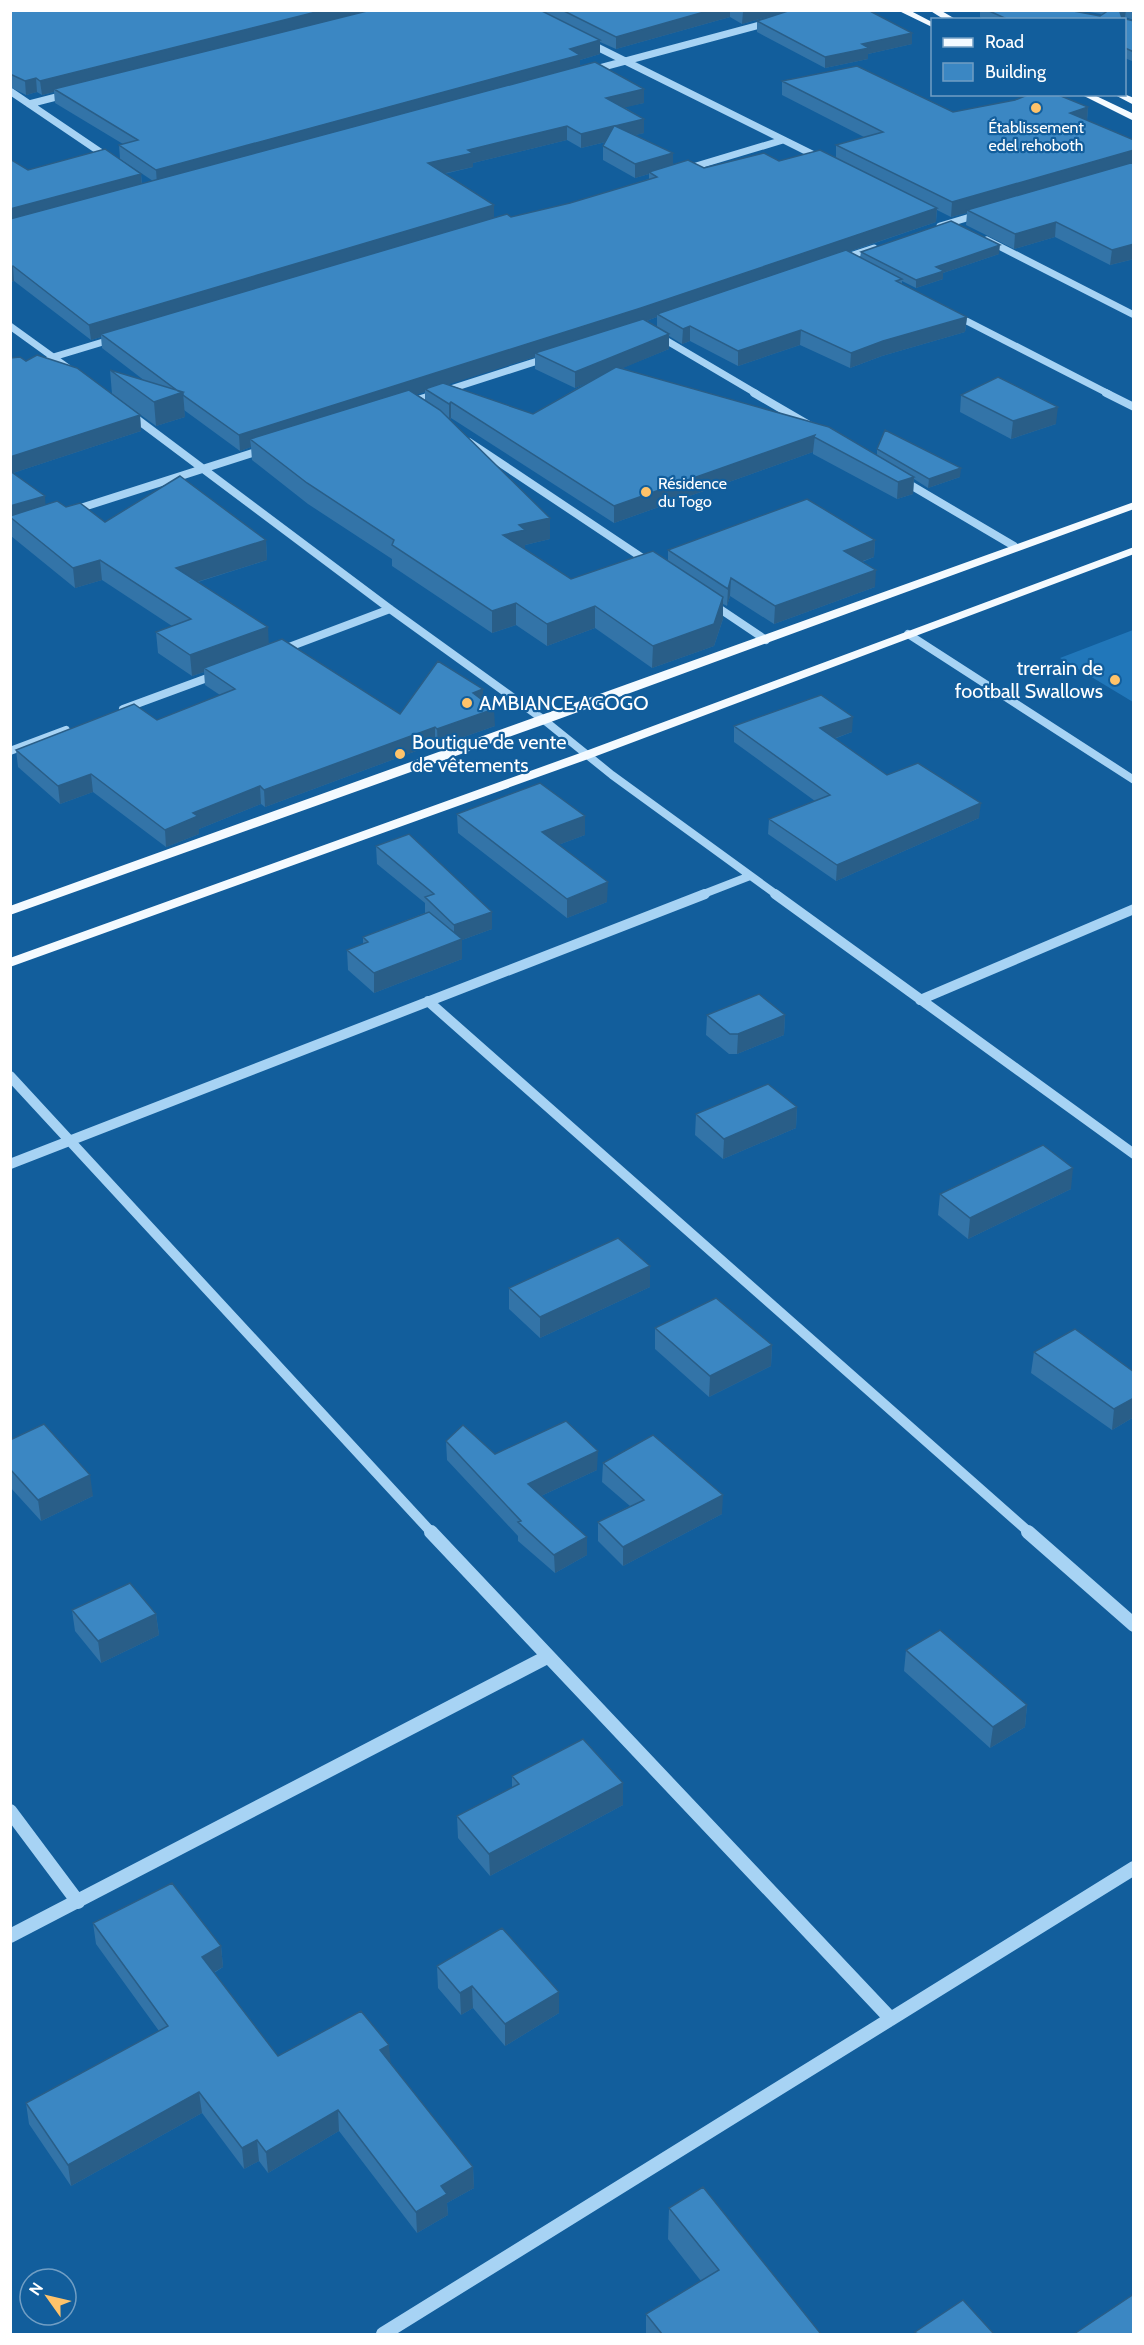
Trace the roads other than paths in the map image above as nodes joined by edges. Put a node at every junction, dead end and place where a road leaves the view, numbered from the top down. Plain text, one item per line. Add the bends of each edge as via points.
1 (901, 10) edge
2 (933, 10) edge
3 (949, 18) edge
4 (781, 19) edge
5 (931, 24) edge
6 (586, 41) edge
7 (626, 61) junction
8 (580, 74) edge
9 (10, 91) edge
10 (74, 92) edge
11 (1088, 96) edge
12 (29, 104) junction
13 (1134, 118) edge
14 (783, 140) junction
15 (826, 161) edge
16 (116, 163) edge
17 (681, 171) edge
18 (994, 210) edge
19 (941, 217) dead end
20 (952, 223) junction
21 (962, 228) edge
22 (930, 230) edge
23 (983, 238) edge
24 (887, 244) edge
25 (844, 258) junction
26 (833, 262) edge
27 (854, 263) edge
28 (947, 311) edge
29 (1134, 315) edge
30 (10, 326) edge
31 (644, 327) edge
32 (122, 337) edge
33 (554, 356) edge
34 (53, 357) junction
35 (42, 360) edge
36 (81, 378) edge
37 (410, 402) junction
38 (119, 406) edge
39 (399, 406) edge
40 (1134, 407) edge
41 (419, 409) edge
42 (819, 431) edge
43 (459, 435) edge
44 (269, 447) edge
45 (204, 468) junction
46 (891, 473) edge
47 (1134, 504) edge
48 (67, 512) edge
49 (1014, 546) junction
50 (1134, 550) edge
51 (657, 567) edge
52 (706, 600) edge
53 (390, 609) junction
54 (908, 634) junction
55 (766, 640) junction
56 (267, 655) edge
57 (223, 672) edge
58 (111, 714) edge
59 (544, 720) junction
60 (78, 726) edge
61 (10, 751) edge
62 (588, 755) junction
63 (1134, 780) edge
64 (750, 876) junction
65 (1134, 909) edge
66 (10, 911) edge
67 (10, 963) edge
68 (920, 1000) junction
69 (428, 1001) junction
70 (10, 1076) edge
71 (68, 1141) junction
72 (1134, 1155) edge
73 (10, 1164) edge
74 (1134, 1625) edge
75 (547, 1657) junction
76 (10, 1811) edge
77 (1134, 1868) edge
78 (78, 1902) junction
79 (10, 1936) edge
80 (891, 2019) junction
81 (383, 2334) edge

1 - 5 main road
2 - 3 main road
4 - 7 street
6 - 7 street
7 - 8 street
7 - 14 street
9 - 12 street
10 - 12 street
11 - 13 main road
12 - 16 street
14 - 15 street
14 - 17 street
18 - 20 street
19 - 20 street
20 - 21 street
20 - 22 street
23 - 29 street
24 - 25 street
25 - 26 street
25 - 27 street
28 - 40 street
30 - 34 street
31 - 42 street
32 - 34 street
33 - 37 street
34 - 35 street
34 - 36 street
37 - 39 street
37 - 41 street
38 - 45 street
43 - 51 street
44 - 45 street
45 - 48 street
45 - 53 street
46 - 49 street
47 - 49 main road
49 - 55 main road
50 - 54 main road
52 - 55 street
53 - 56 street
53 - 59 street
54 - 62 main road
54 - 63 street
55 - 59 main road
57 - 58 street
59 - 62 street
59 - 66 main road
60 - 61 street
62 - 64 street
62 - 67 main road
64 - 68 street
64 - 69 street
65 - 68 street
68 - 72 street
69 - 71 street
69 - 74 street
70 - 71 street
71 - 73 street
71 - 75 street
75 - 78 street
75 - 80 street
76 - 78 street
77 - 80 street
78 - 79 street
80 - 81 street

